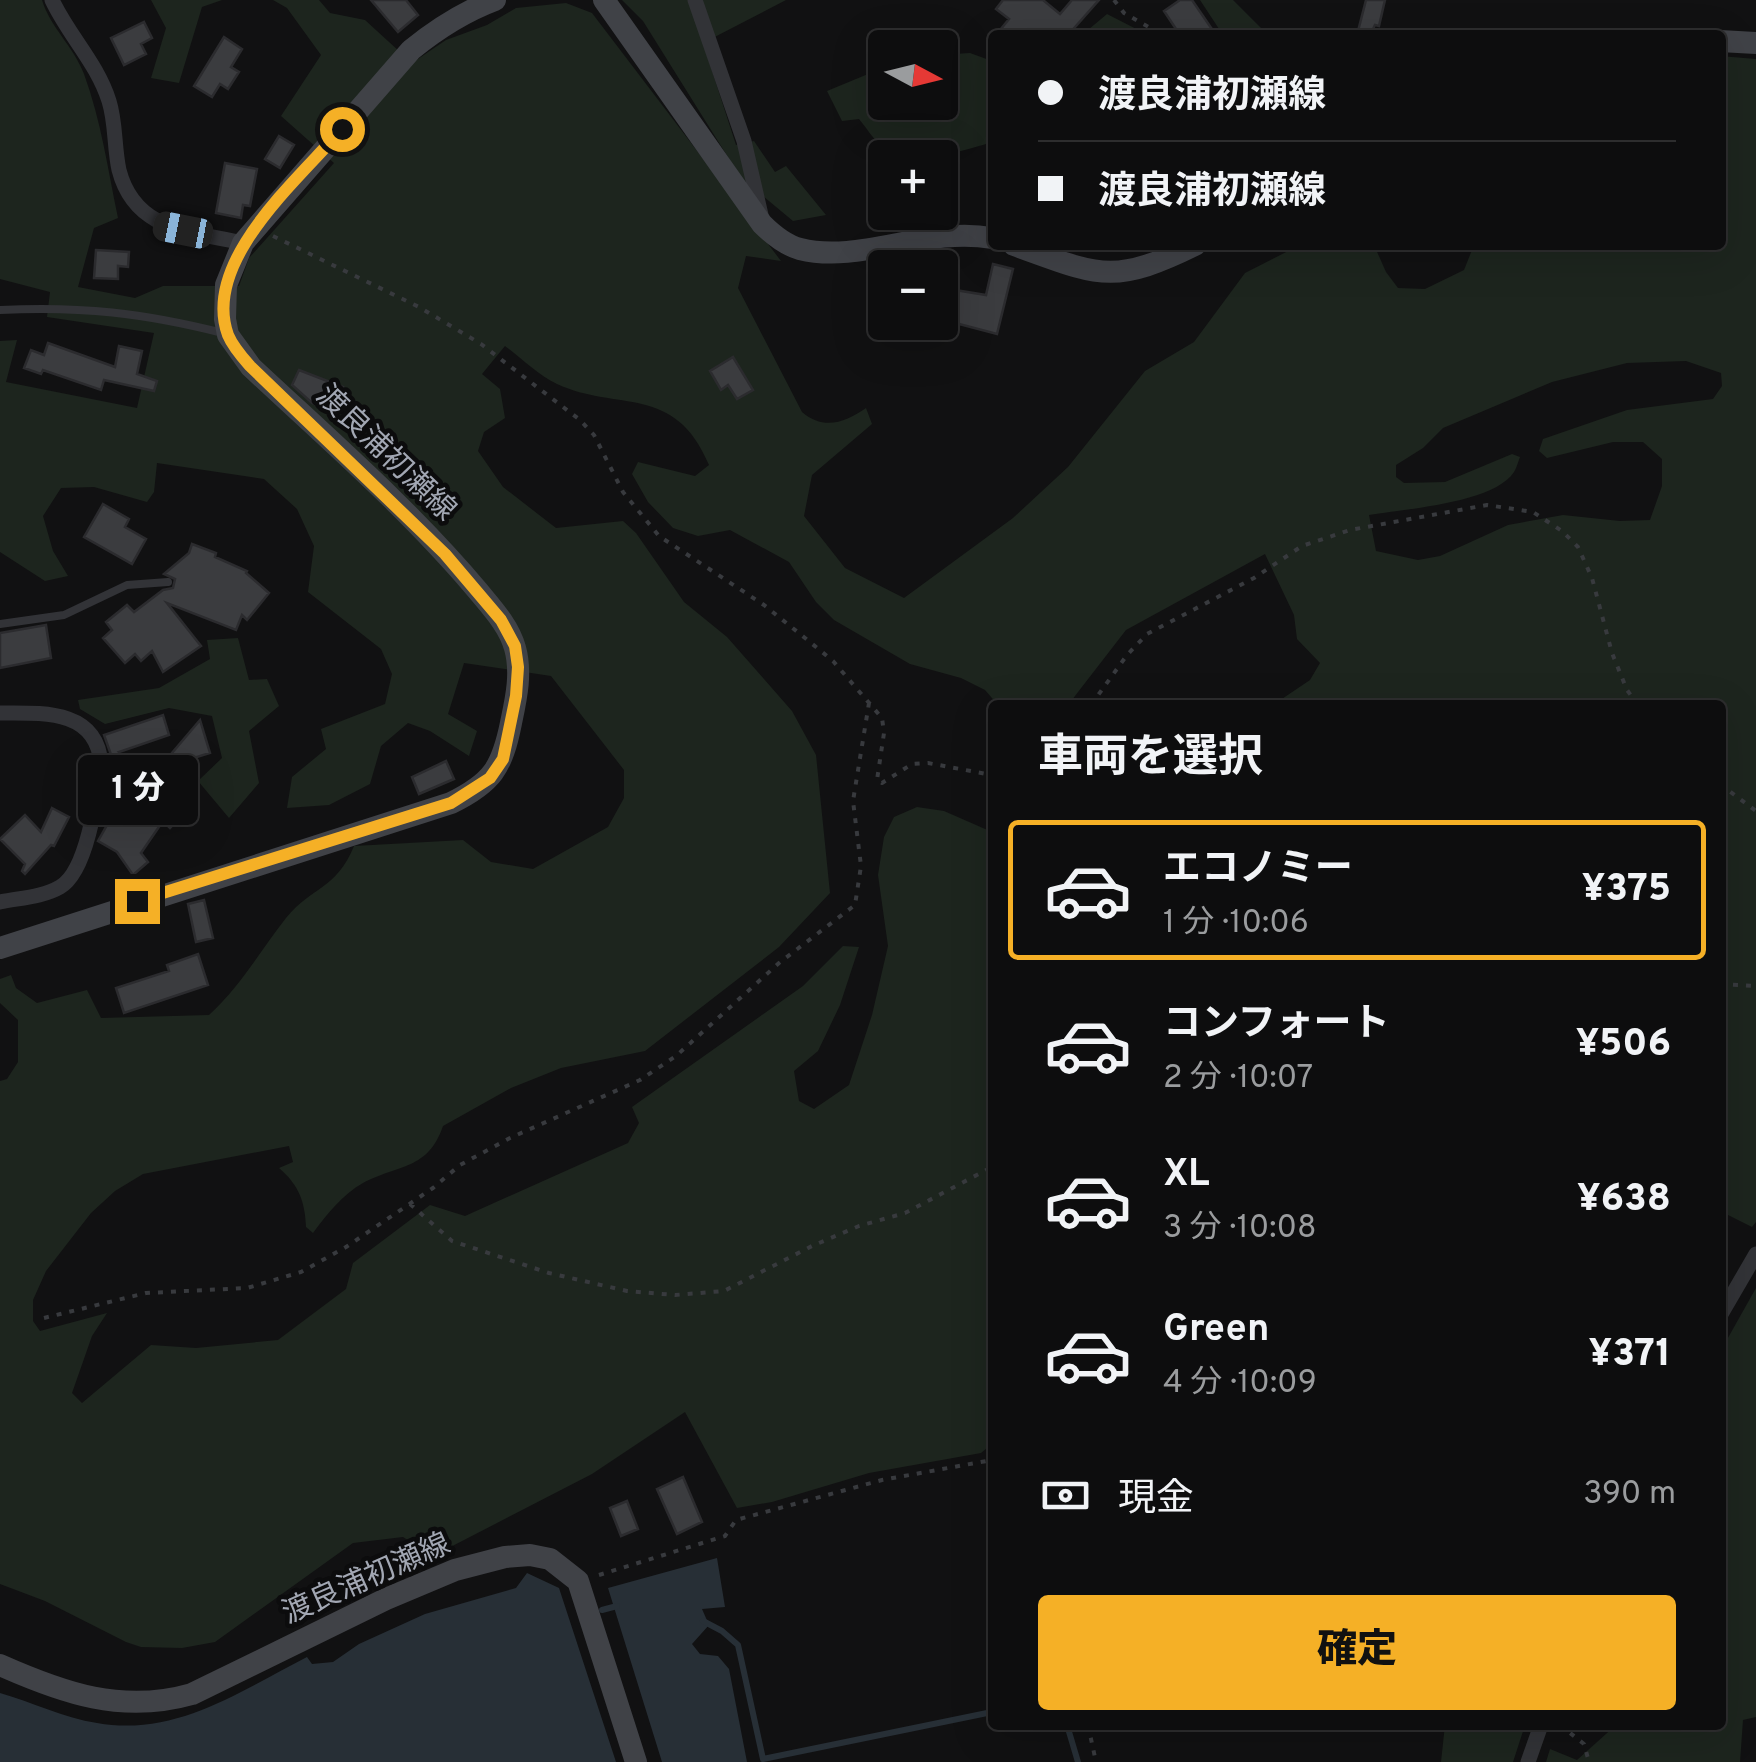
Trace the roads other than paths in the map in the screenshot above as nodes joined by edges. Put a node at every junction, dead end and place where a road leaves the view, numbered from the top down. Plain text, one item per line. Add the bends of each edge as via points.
1 (52, 0) edge
2 (495, 0) edge
3 (604, 0) edge
4 (695, 0) edge
5 (1726, 41) edge
6 (1756, 44) edge
7 (762, 224) junction
8 (249, 236) junction
9 (988, 237) edge
10 (1027, 250) edge
11 (1184, 250) edge
12 (0, 310) edge
13 (228, 335) junction
14 (168, 582) dead end
15 (0, 624) edge
16 (0, 714) edge
17 (0, 902) edge
18 (0, 948) edge
19 (1756, 1254) edge
20 (1726, 1306) edge
21 (0, 1665) edge
22 (1539, 1730) edge
23 (636, 1762) edge
24 (1528, 1762) edge

1 - 8 street via 94,64 110,104 120,173 135,202 163,226
2 - 8 main road via 411,50
3 - 7 main road
4 - 7 street via 744,141
5 - 6 main road
7 - 9 main road via 797,248 824,252 938,235
8 - 13 main road via 226,285
10 - 11 main road via 1081,270 1116,274
12 - 13 lane via 128,313
13 - 18 main road, 渡良浦初瀬線 via 250,366 426,534 501,620 518,667 503,759 490,778 451,803
14 - 15 lane via 127,585 64,615
16 - 17 street via 68,718 91,735 101,764 74,874 45,893
19 - 20 street
21 - 23 main road, 渡良浦初瀬線 via 76,1696 116,1704 171,1700 455,1570 530,1555 550,1559 578,1581
22 - 24 street

